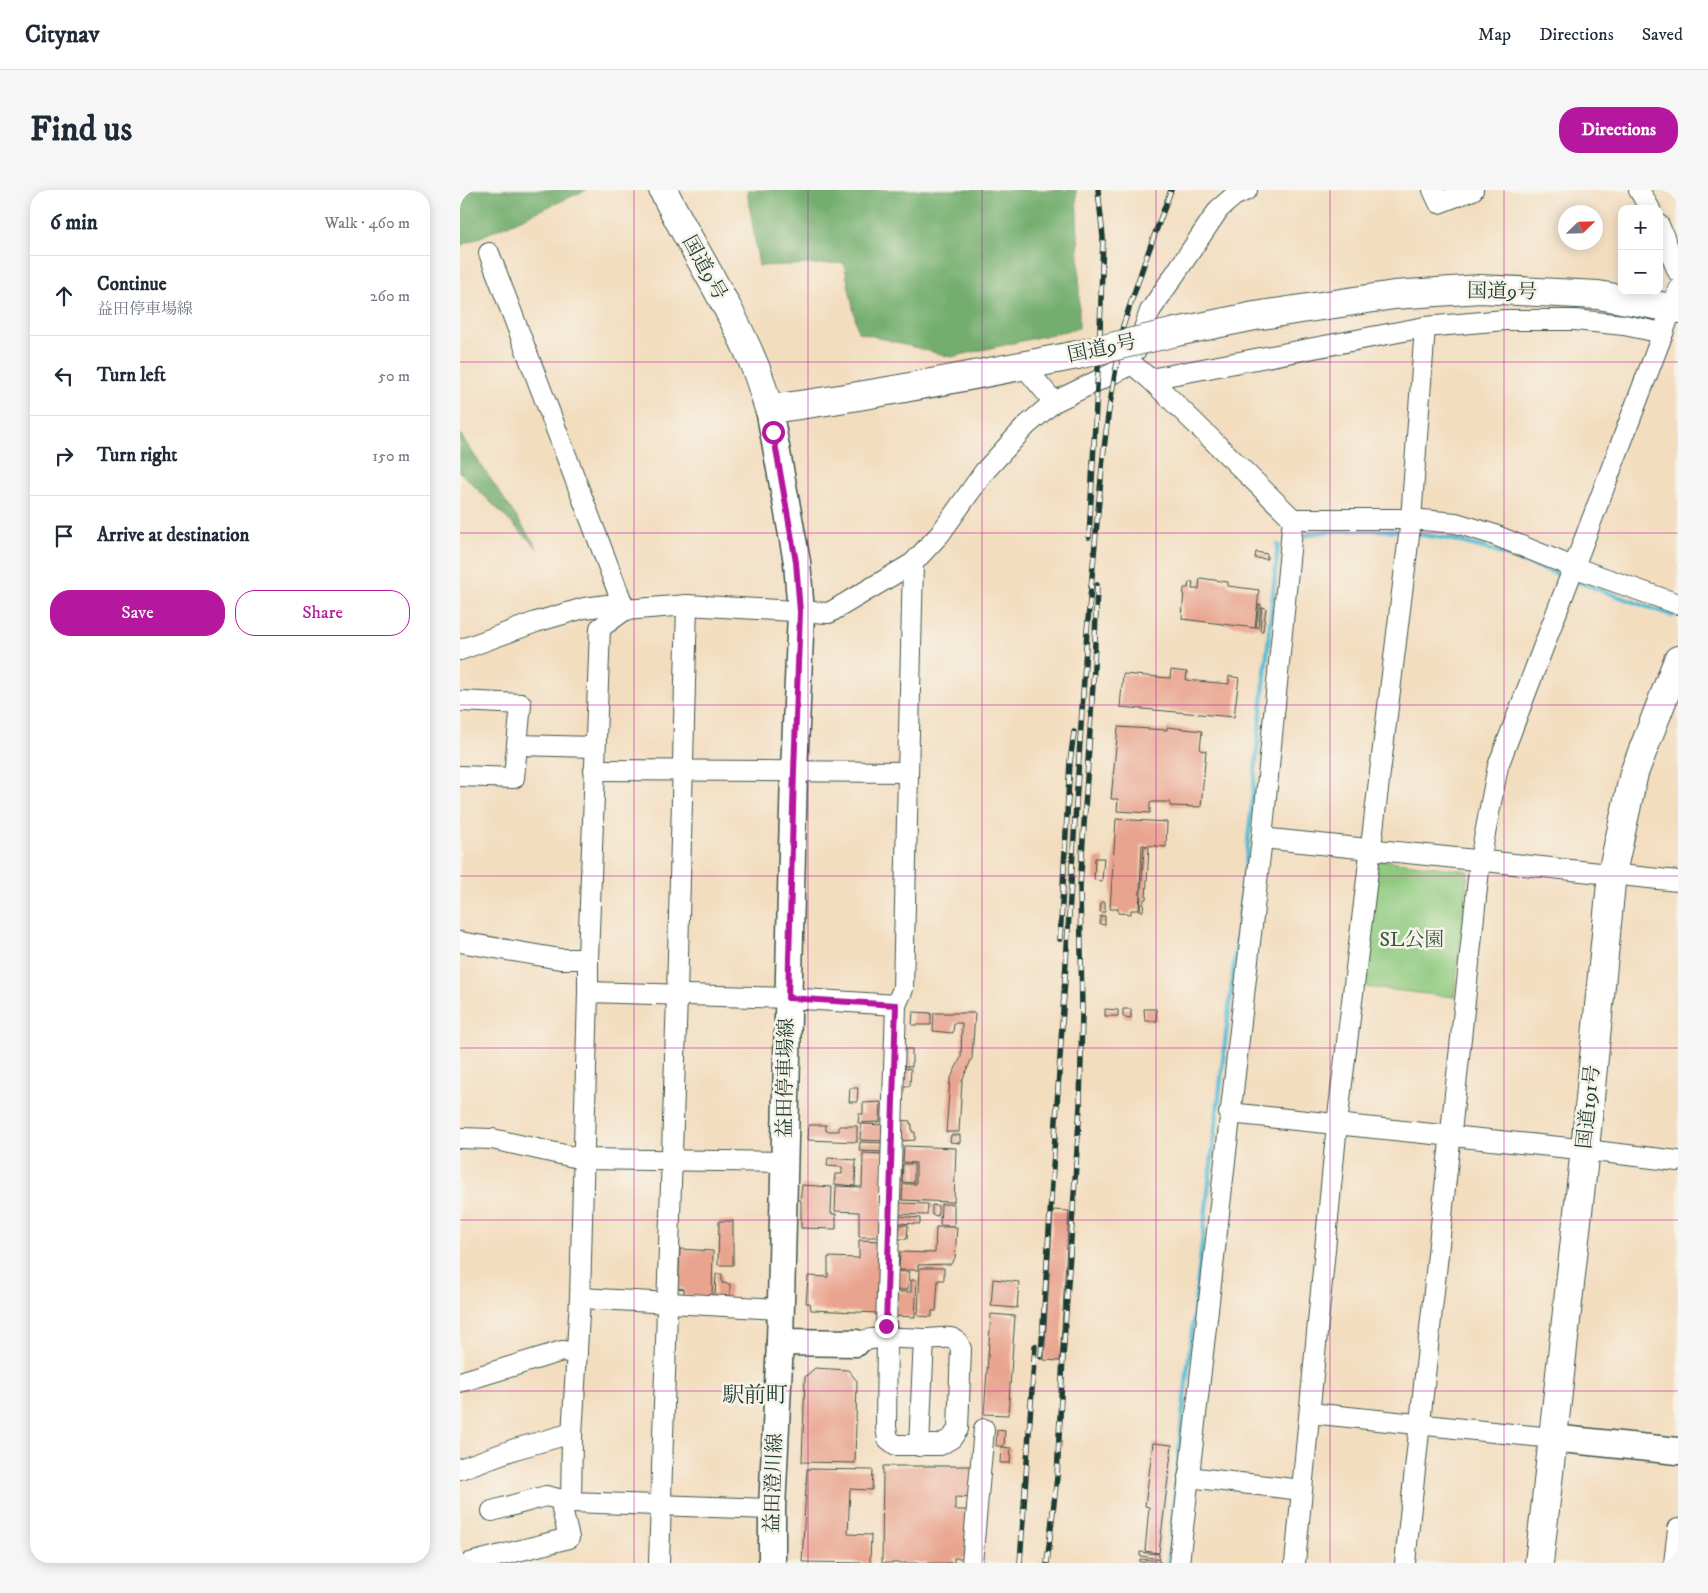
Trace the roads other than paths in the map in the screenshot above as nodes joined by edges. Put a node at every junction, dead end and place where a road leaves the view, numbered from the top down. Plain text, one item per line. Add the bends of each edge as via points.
1 (663, 190) edge
2 (1247, 190) edge
3 (1433, 190) edge
4 (1473, 190) edge
5 (1639, 190) edge
6 (1648, 205) edge
7 (1663, 235) edge
8 (489, 253) dead end
9 (1678, 272) edge
10 (1676, 302) edge
11 (1425, 327) junction
12 (1663, 333) junction
13 (1132, 364) junction
14 (1023, 365) junction
15 (1150, 379) junction
16 (1054, 402) junction
17 (769, 409) junction
18 (1293, 519) junction
19 (1411, 519) junction
20 (913, 563) junction
21 (1573, 567) junction
22 (1678, 604) edge
23 (687, 605) junction
24 (624, 607) junction
25 (800, 612) junction
26 (460, 650) edge
27 (1678, 660) edge
28 (460, 700) edge
29 (517, 745) junction
30 (595, 747) junction
31 (594, 770) junction
32 (683, 771) junction
33 (794, 771) junction
34 (908, 772) junction
35 (460, 776) edge
36 (1262, 838) junction
37 (1371, 849) junction
38 (1480, 860) junction
39 (1612, 873) junction
40 (1678, 881) edge
41 (460, 942) edge
42 (588, 959) junction
43 (588, 992) junction
44 (677, 995) junction
45 (788, 998) junction
46 (896, 1005) junction
47 (1229, 1113) junction
48 (1337, 1124) junction
49 (1451, 1135) junction
50 (460, 1138) edge
51 (1585, 1149) junction
52 (583, 1159) junction
53 (672, 1160) junction
54 (1678, 1161) edge
55 (784, 1162) junction
56 (580, 1298) junction
57 (667, 1303) junction
58 (780, 1309) junction
59 (886, 1338) junction
60 (924, 1339) junction
61 (780, 1342) junction
62 (856, 1343) junction
63 (577, 1352) junction
64 (886, 1380) junction
65 (460, 1382) edge
66 (1310, 1413) junction
67 (1420, 1425) junction
68 (984, 1430) dead end
69 (572, 1436) junction
70 (1552, 1438) junction
71 (920, 1446) junction
72 (1678, 1451) edge
73 (460, 1469) edge
74 (1188, 1477) junction
75 (1302, 1490) junction
76 (567, 1501) junction
77 (661, 1505) junction
78 (772, 1509) junction
79 (492, 1512) dead end
80 (1678, 1529) edge
81 (470, 1563) edge
82 (659, 1563) edge
83 (772, 1563) edge
84 (972, 1563) edge
85 (1179, 1563) edge
86 (1295, 1563) edge
87 (1405, 1563) edge
88 (1539, 1563) edge
89 (1674, 1563) edge

1 - 17 highway, 国道9号 via 707,268 753,362
2 - 13 street via 1219,208 1150,311
3 - 4 street via 1439,203
5 - 6 street
7 - 9 street
8 - 24 street
10 - 12 street
10 - 14 highway, 国道9号, bridge via 1480,289 1394,295 1255,316
11 - 12 street via 1505,320 1575,320
11 - 15 street
11 - 19 street
12 - 21 street
13 - 15 street
13 - 16 street
14 - 16 street
14 - 17 highway, 国道9号 via 822,403
15 - 18 street
16 - 20 street via 1026,426 984,472 940,534
17 - 25 main road, 益田停車場線 via 796,562
18 - 19 street
18 - 36 street
19 - 21 street via 1456,523
19 - 37 street
20 - 25 street via 829,614
20 - 34 street
21 - 22 street
21 - 38 street via 1498,766
23 - 24 street
23 - 25 street
23 - 32 street
24 - 26 street via 584,608
24 - 30 street via 600,628
25 - 33 main road, 益田停車場線
27 - 39 highway, 国道191号 via 1634,773
28 - 29 street via 521,704
29 - 30 street
29 - 35 street via 514,778
30 - 31 street
31 - 32 street
31 - 42 street
32 - 33 street
32 - 44 street
33 - 34 street
33 - 45 main road, 益田停車場線
34 - 46 street via 903,989
36 - 37 street
36 - 47 street
37 - 38 street
37 - 48 street
38 - 39 street
38 - 49 street
39 - 40 street
39 - 51 highway, 国道191号
41 - 42 street via 560,958
42 - 43 street
43 - 44 street
43 - 52 street
44 - 45 street
44 - 53 street
45 - 46 street
45 - 55 main road, 益田停車場線
46 - 59 street
47 - 48 street
47 - 74 street
48 - 49 street
48 - 66 street
49 - 51 street
49 - 67 street
50 - 52 street via 492,1139
51 - 54 street
51 - 70 highway, 国道191号
52 - 53 street
52 - 56 street
53 - 55 street
53 - 57 street
55 - 58 main road, 益田停車場線
56 - 57 street
56 - 63 street
57 - 58 street
57 - 77 street
58 - 61 main road, 益田停車場線
59 - 60 street
59 - 62 street via 869,1338
59 - 64 street
60 - 71 street
60 - 71 street via 952,1338 958,1342 961,1349 960,1384 955,1434 940,1445
61 - 62 main road
61 - 78 main road, 益田澄川線
62 - 64 street via 871,1352
63 - 65 street via 562,1351
63 - 69 street
64 - 71 street via 888,1439 896,1445
66 - 67 street
66 - 75 street
67 - 70 street
67 - 87 street
68 - 84 street
69 - 73 street via 565,1435 514,1449
69 - 76 street
70 - 72 main road
70 - 88 highway, 国道191号
74 - 75 street
74 - 85 street
75 - 86 street
76 - 77 street
76 - 79 street via 546,1496
76 - 81 street via 562,1509 569,1538
77 - 78 street
77 - 82 street
78 - 83 main road, 益田澄川線
80 - 89 street

